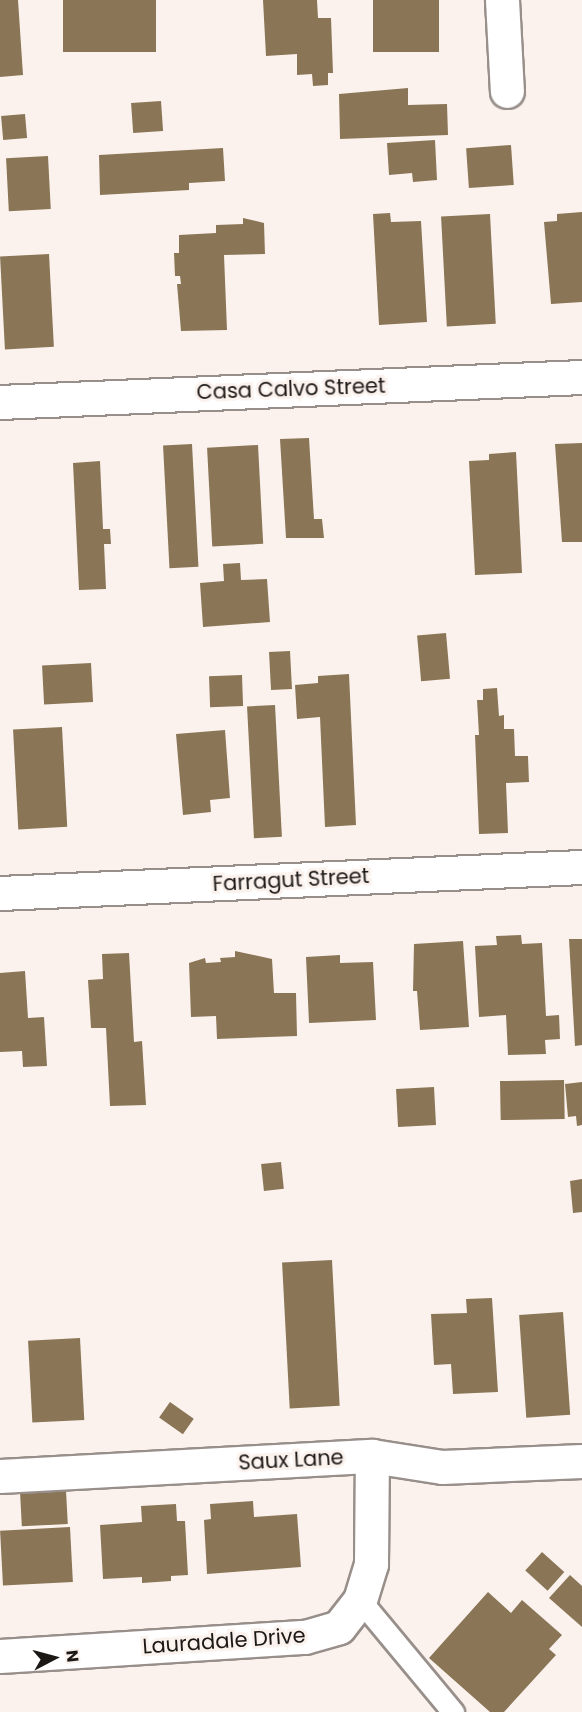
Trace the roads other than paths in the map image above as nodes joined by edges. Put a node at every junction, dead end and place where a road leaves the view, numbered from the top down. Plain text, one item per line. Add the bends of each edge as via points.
1 (502, 0) edge
2 (507, 91) dead end
3 (582, 377) edge
4 (0, 402) edge
5 (582, 867) edge
6 (0, 893) edge
7 (372, 1456) junction
8 (582, 1461) edge
9 (0, 1476) edge
10 (360, 1600) junction
11 (0, 1656) edge
12 (453, 1712) edge

1 - 2 street
3 - 4 street, Casa Calvo Street
5 - 6 street, Farragut Street
7 - 8 street, Saux Lane via 442,1467
7 - 9 street, Saux Lane
7 - 10 street, Lauradale Drive via 370,1564
10 - 11 street, Lauradale Drive via 339,1627 305,1637
10 - 12 lane

